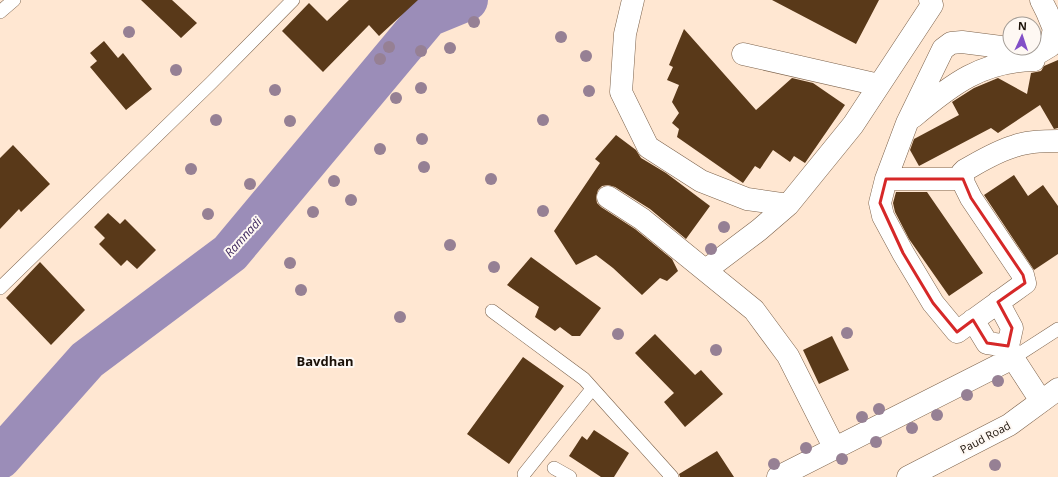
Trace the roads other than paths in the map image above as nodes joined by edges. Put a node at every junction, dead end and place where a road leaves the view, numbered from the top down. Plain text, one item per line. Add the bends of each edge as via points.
1 (293, 0) edge
2 (633, 0) edge
3 (930, 0) edge
4 (1041, 0) edge
5 (1050, 0) edge
6 (1058, 16) edge
7 (1058, 50) edge
8 (743, 54) dead end
9 (879, 85) junction
10 (906, 123) junction
11 (1055, 143) edge
12 (886, 179) junction
13 (962, 179) junction
14 (608, 197) dead end
15 (788, 205) junction
16 (706, 270) junction
17 (0, 288) edge
18 (998, 302) junction
19 (492, 311) dead end
20 (973, 320) junction
21 (1058, 329) edge
22 (1011, 352) junction
23 (592, 389) junction
24 (1049, 395) edge
25 (835, 449) junction
26 (554, 468) dead end
27 (524, 474) dead end
28 (570, 477) edge
29 (672, 477) edge
30 (778, 477) edge
31 (908, 477) edge

1 - 17 lane
2 - 15 street via 625,34 621,92 648,147 701,181 747,199
3 - 9 street via 932,4
4 - 10 street via 1054,29 1050,46 1040,52 962,42 951,43 943,49
5 - 6 street
7 - 10 street via 1044,60 1018,60 989,67 954,84
8 - 9 street
9 - 15 street via 853,125
10 - 12 street
11 - 13 street via 1015,146 965,170
12 - 13 street
12 - 20 street via 880,203 883,216 933,303 957,332
13 - 18 street via 971,198 1023,275 1025,283
14 - 16 street via 642,219
15 - 16 street
16 - 25 street via 754,310 788,356
18 - 20 street
18 - 22 street via 1012,328
19 - 23 lane via 584,380
20 - 22 street via 987,343
21 - 22 lane
22 - 24 street
22 - 25 street
23 - 27 lane
23 - 29 lane
24 - 31 street, Paud Road via 1009,425
25 - 30 street
26 - 28 lane

